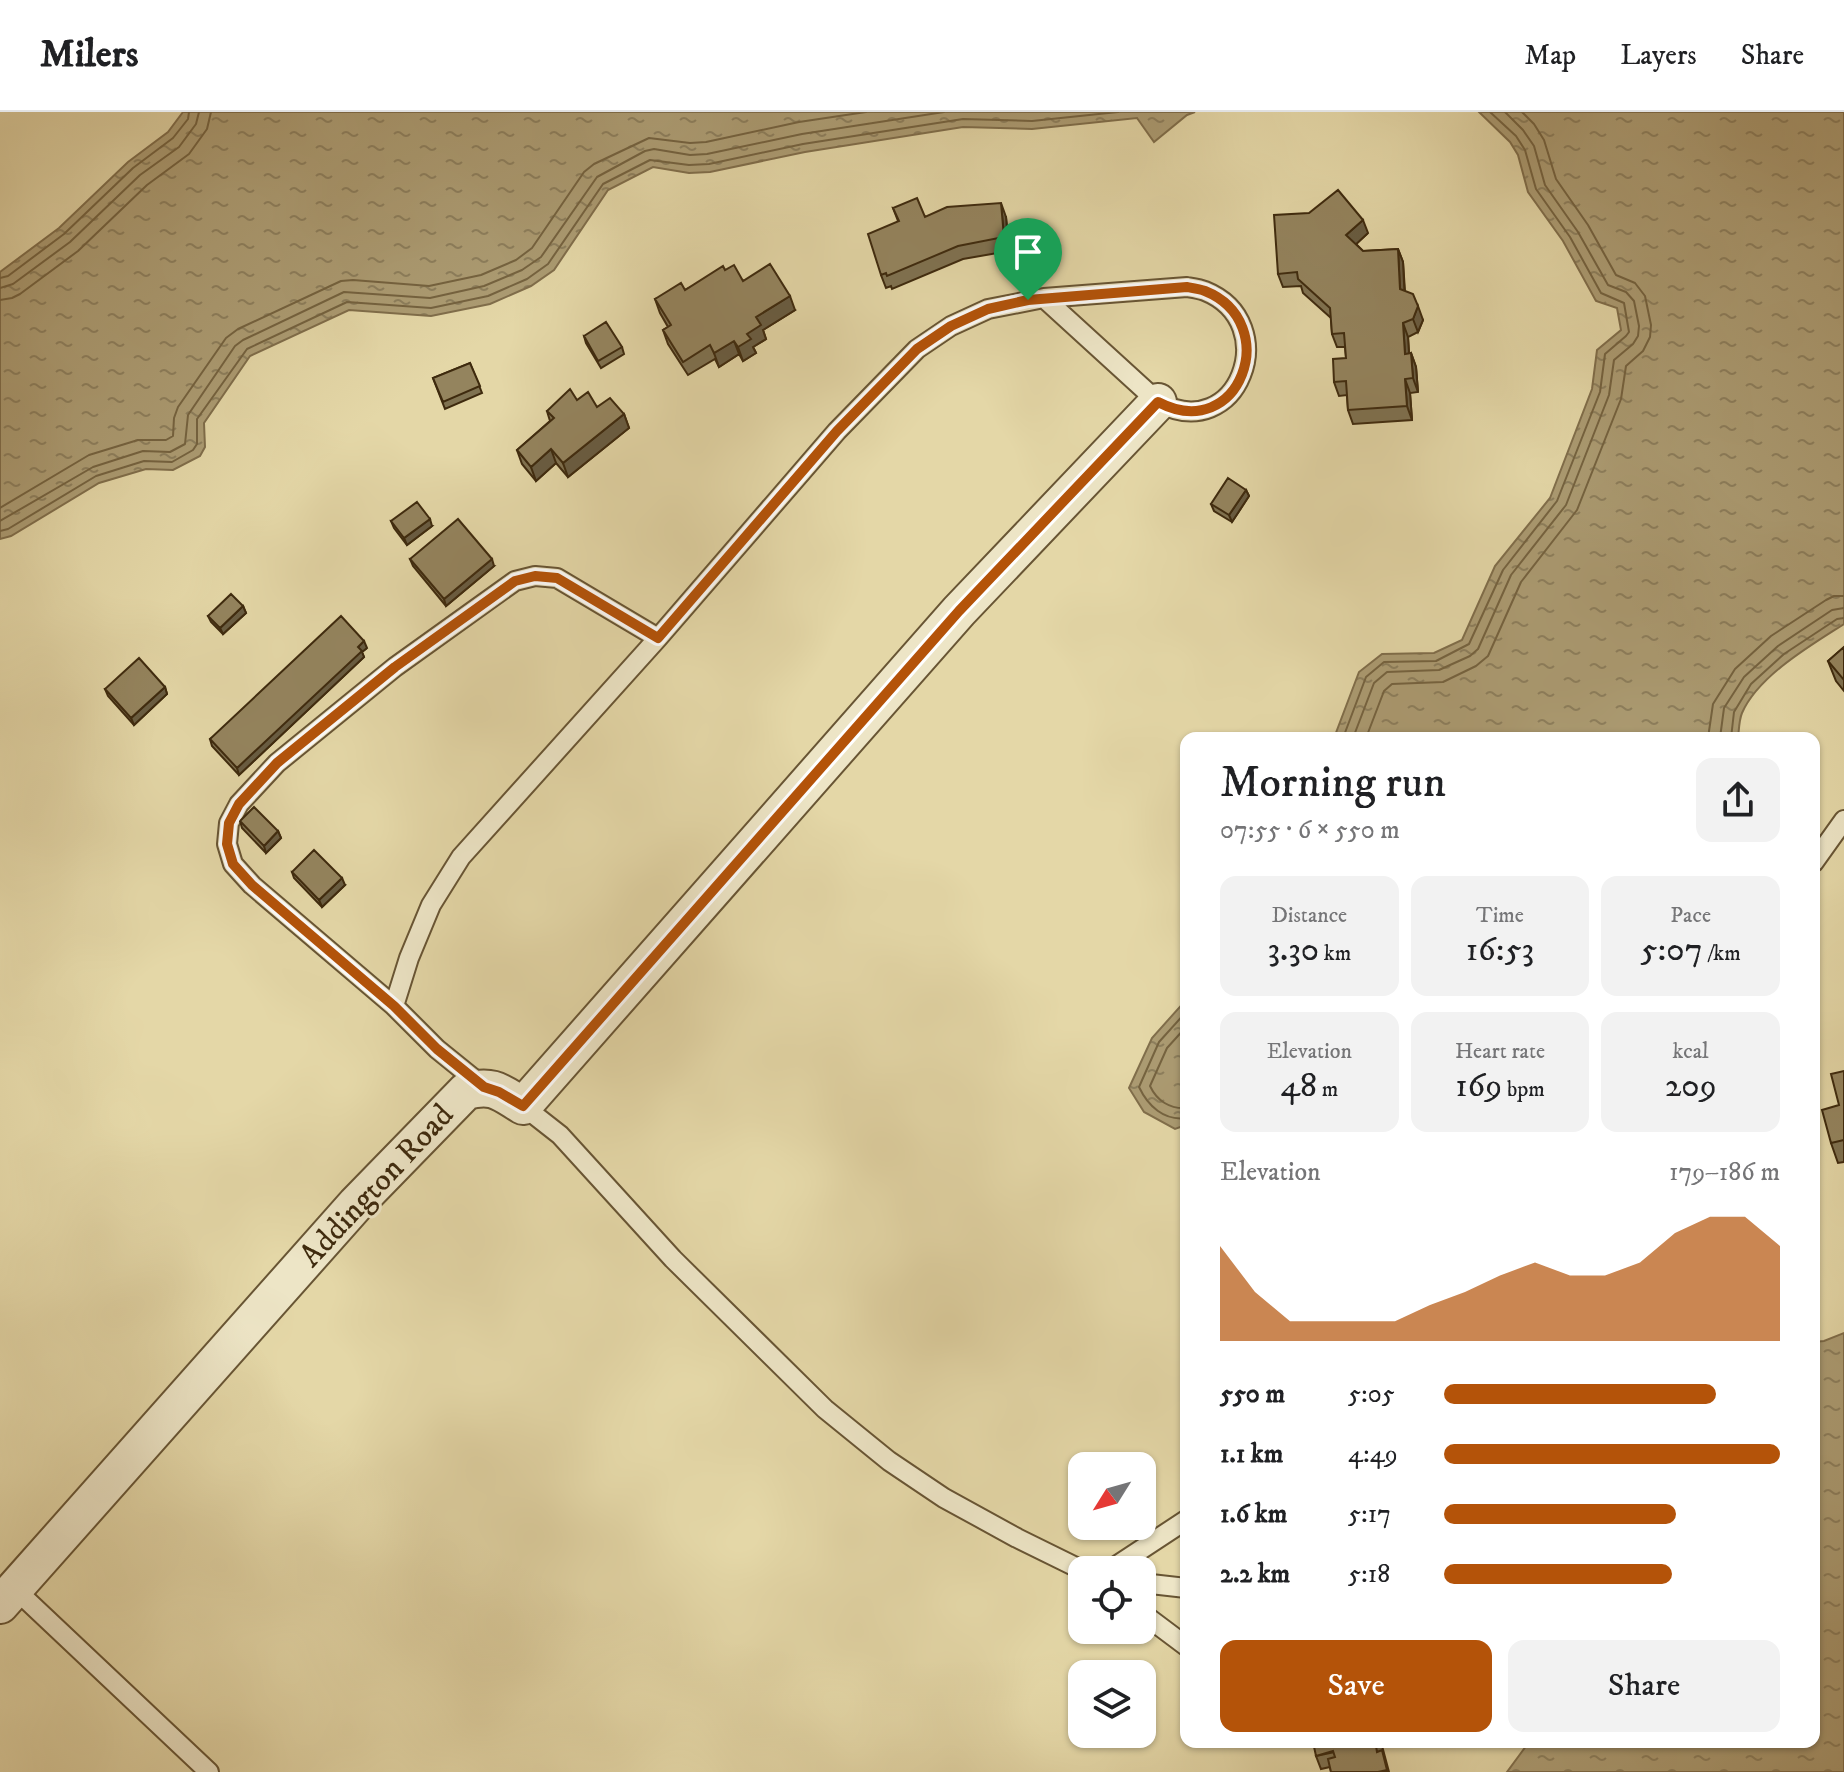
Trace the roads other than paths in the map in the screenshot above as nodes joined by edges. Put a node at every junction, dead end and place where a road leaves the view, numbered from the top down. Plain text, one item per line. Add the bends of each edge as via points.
1 (1044, 298) junction
2 (1158, 402) junction
3 (658, 638) junction
4 (1844, 820) edge
5 (1820, 854) edge
6 (394, 1006) junction
7 (484, 1087) junction
8 (523, 1106) junction
9 (1180, 1524) edge
10 (1131, 1556) edge
11 (1068, 1563) edge
12 (1156, 1585) edge
13 (1180, 1587) edge
14 (7, 1597) edge
15 (1156, 1624) edge
16 (1180, 1642) edge
17 (209, 1772) edge

1 - 2 lane
1 - 2 lane via 1187,287 1225,302 1242,324 1247,347 1245,369 1234,392 1218,405 1194,412
1 - 3 lane via 988,309 917,349 837,431
2 - 8 street via 959,611
3 - 6 lane via 461,857 431,905
3 - 6 lane via 557,578 515,581 383,677 277,763 239,804 229,823 227,844 233,864
4 - 5 lane
6 - 7 lane
7 - 8 street, Addington Road
7 - 14 street, Addington Road via 466,1091 356,1204
8 - 11 lane via 560,1135 673,1259 825,1409 944,1498
9 - 10 lane
12 - 13 lane
14 - 17 lane
15 - 16 lane

